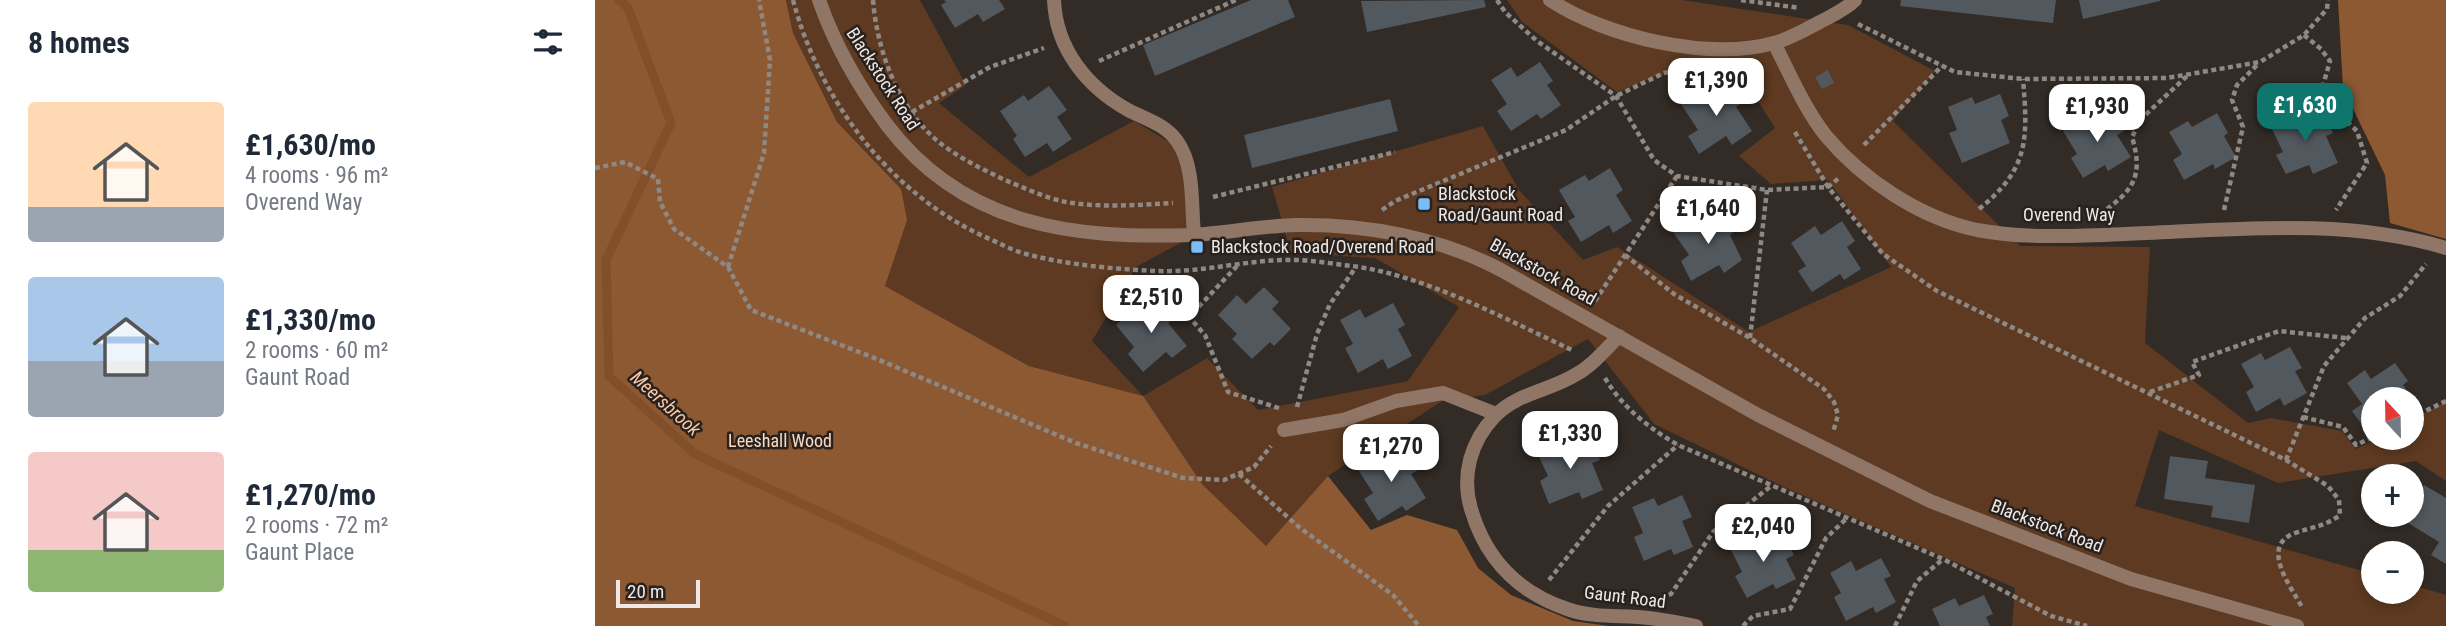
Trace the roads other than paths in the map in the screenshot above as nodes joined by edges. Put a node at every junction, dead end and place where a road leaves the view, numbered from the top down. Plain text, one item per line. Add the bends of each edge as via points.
1 (819, 0) edge
2 (1054, 0) edge
3 (1550, 0) edge
4 (1855, 0) edge
5 (1774, 43) junction
6 (1194, 234) junction
7 (2443, 248) edge
8 (1619, 336) junction
9 (1496, 415) junction
10 (1285, 430) road end
11 (2302, 621) edge
12 (1696, 626) edge

1 - 6 street, Blackstock Road via 831,34 874,107 904,146 936,176 975,200 1037,224 1080,233
2 - 6 street via 1066,46 1078,70 1101,94 1159,124 1176,139 1187,159
3 - 5 street via 1597,23 1646,39 1703,48
4 - 5 street
5 - 7 street, Overend Way via 1826,135 1852,163 1884,189 1923,211 1975,229 2037,237 2324,229 2411,239
6 - 8 street, Blackstock Road via 1297,225 1356,227 1411,237 1474,256
8 - 9 street, Gaunt Road via 1575,376 1520,398
8 - 11 street, Blackstock Road via 1758,415 1930,501 2131,579
9 - 10 street via 1443,393
9 - 12 street, Gaunt Road via 1476,440 1467,469 1468,500 1489,554 1512,579 1569,610

